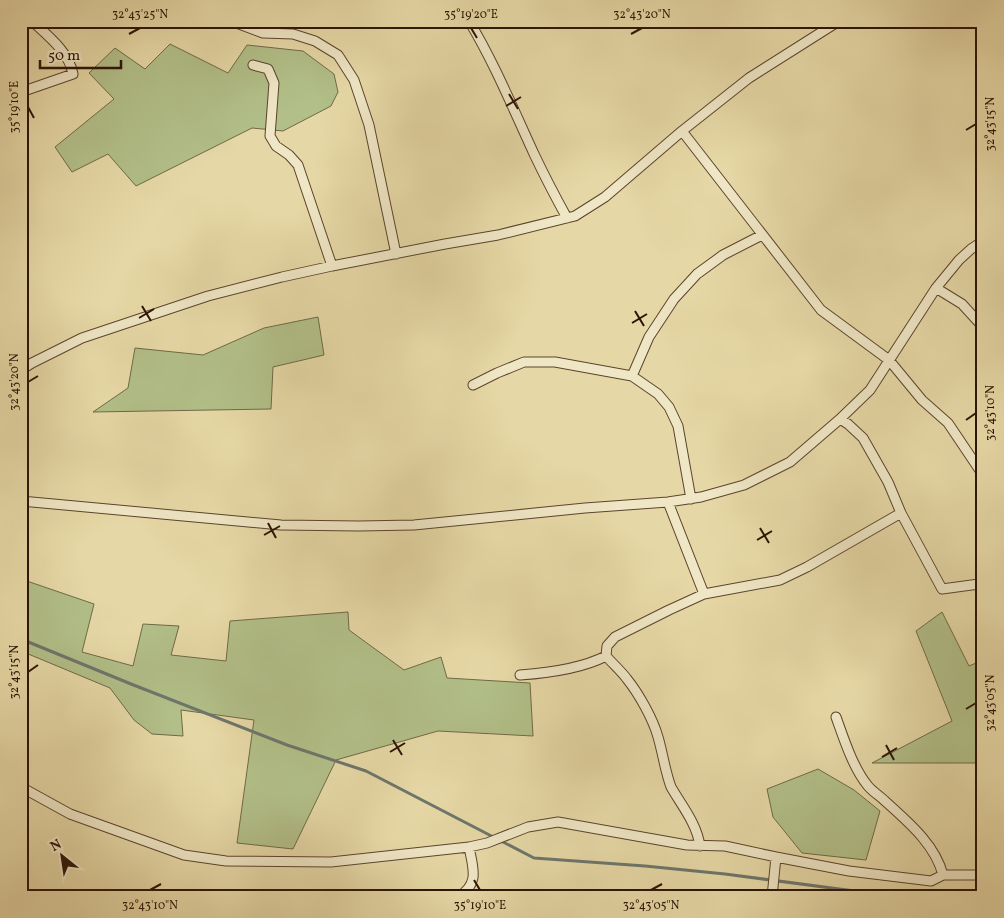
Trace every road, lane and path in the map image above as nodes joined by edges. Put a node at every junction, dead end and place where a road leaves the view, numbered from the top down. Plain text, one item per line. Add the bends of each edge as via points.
1 (32, 21) edge
2 (231, 21) edge
3 (469, 21) edge
4 (839, 21) edge
5 (253, 64) dead end
6 (21, 92) edge
7 (682, 131) junction
8 (567, 218) junction
9 (762, 235) junction
10 (983, 241) edge
11 (396, 254) junction
12 (332, 266) junction
13 (936, 288) junction
14 (983, 327) edge
15 (889, 360) junction
16 (21, 370) edge
17 (632, 376) junction
18 (473, 385) dead end
19 (840, 419) junction
20 (983, 475) edge
21 (691, 499) junction
22 (21, 501) edge
23 (668, 502) junction
24 (902, 512) junction
25 (980, 584) dead end
26 (704, 594) junction
27 (606, 656) junction
28 (520, 675) dead end
29 (836, 717) dead end
30 (21, 787) edge
31 (700, 846) junction
32 (469, 847) junction
33 (776, 857) junction
34 (983, 874) edge
35 (943, 875) junction
36 (458, 897) edge
37 (772, 897) edge

1 - 6 street via 61,49 72,66 73,74
2 - 11 street via 263,33 293,34 338,55 354,80 369,125
3 - 8 street
4 - 7 street via 749,78
5 - 12 street via 268,69 274,83 270,136 276,146 298,164
7 - 8 street via 605,197
7 - 9 street
8 - 11 street
9 - 15 street via 820,310
9 - 17 street via 723,255 697,274 674,299 649,337
10 - 13 street via 959,260
11 - 12 street
12 - 16 street via 180,305 82,338
13 - 14 street via 962,304
13 - 15 street
15 - 19 street via 870,390
15 - 20 street via 922,400 948,423
17 - 18 street via 555,362 524,362
17 - 21 street via 658,394 669,407 678,426
19 - 21 street via 790,462 744,485
19 - 24 street via 863,438
21 - 23 street
22 - 23 street via 281,525 359,526 414,525
23 - 26 street
24 - 25 street via 942,590
24 - 26 street via 780,580
26 - 27 street via 615,637 607,646
27 - 28 street via 585,665
27 - 31 street via 628,680 653,723 668,780 695,827
29 - 35 street via 846,748 868,786 912,825 934,852
30 - 32 street via 70,814 184,855 226,861 331,862
31 - 32 street via 558,822 528,827
31 - 33 street via 725,846
32 - 36 street via 474,874 471,885
33 - 35 street via 849,871 931,881
33 - 37 street
34 - 35 street

